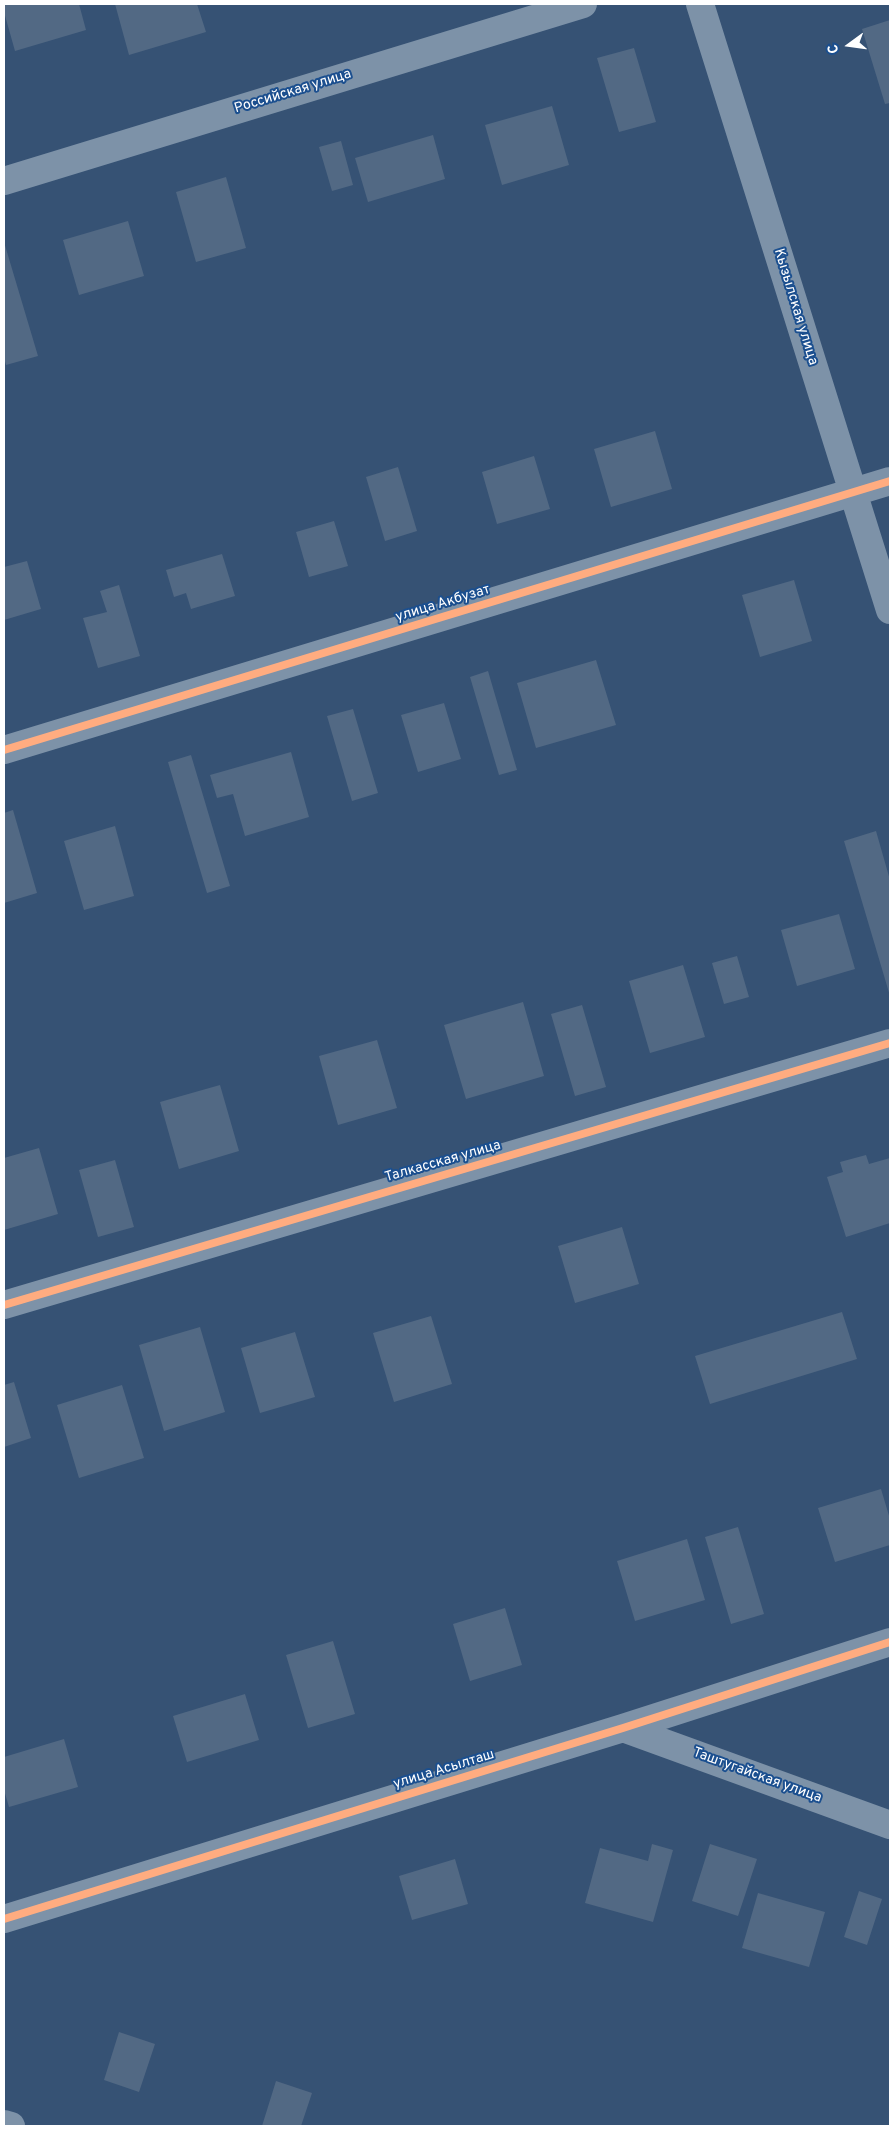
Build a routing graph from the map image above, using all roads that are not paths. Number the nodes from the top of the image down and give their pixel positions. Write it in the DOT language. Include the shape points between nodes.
graph roads {
  1 [pos="583,4"];
  2 [pos="700,4"];
  3 [pos="4,181"];
  4 [pos="890,481"];
  5 [pos="853,492"];
  6 [pos="890,610"];
  7 [pos="4,750"];
  8 [pos="890,1042"];
  9 [pos="4,1305"];
  10 [pos="890,1642"];
  11 [pos="623,1728"];
  12 [pos="890,1825"];
  13 [pos="4,1919"];
  14 [pos="4,2124"];
  15 [pos="11,2126"];
  1 -- 3 [label="street, Российская улица"];
  2 -- 5 [label="street, Кызылская улица"];
  4 -- 5 [label="street, улица Акбузат"];
  5 -- 6 [label="street, Кызылская улица"];
  5 -- 7 [label="street, улица Акбузат"];
  8 -- 9 [label="street, Талкасская улица"];
  10 -- 11 [label="street, улица Асылташ"];
  11 -- 12 [label="street, Таштугайская улица"];
  11 -- 13 [label="street, улица Асылташ"];
  14 -- 15 [label="street"];
}
